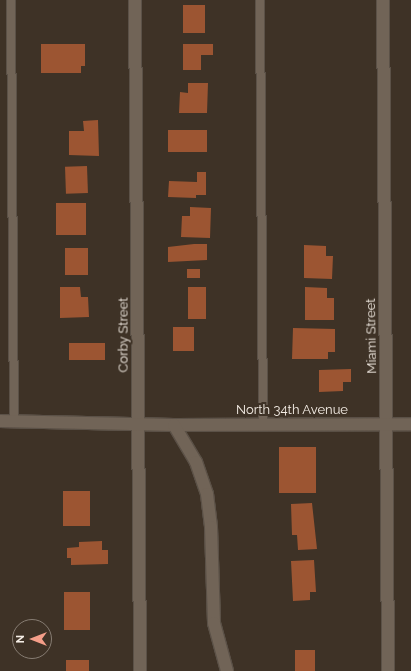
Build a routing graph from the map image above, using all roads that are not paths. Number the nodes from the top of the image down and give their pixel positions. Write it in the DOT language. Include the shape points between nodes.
graph roads {
  1 [pos="12,0"];
  2 [pos="135,0"];
  3 [pos="260,0"];
  4 [pos="383,0"];
  5 [pos="0,421"];
  6 [pos="14,421"];
  7 [pos="138,424"];
  8 [pos="262,424"];
  9 [pos="387,424"];
  10 [pos="411,424"];
  11 [pos="174,425"];
  12 [pos="140,671"];
  13 [pos="227,671"];
  14 [pos="388,671"];
  1 -- 6 [label="lane"];
  2 -- 7 [label="street, Corby Street"];
  3 -- 8 [label="lane"];
  4 -- 9 [label="street, Miami Street"];
  5 -- 6 [label="street, North 34th Avenue"];
  6 -- 7 [label="street, North 34th Avenue"];
  7 -- 11 [label="street, North 34th Avenue"];
  7 -- 12 [label="street, Corby Street"];
  8 -- 9 [label="street, North 34th Avenue"];
  8 -- 11 [label="street, North 34th Avenue"];
  9 -- 10 [label="street, North 34th Avenue"];
  9 -- 14 [label="street, Miami Street"];
  11 -- 13 [label="street" via="196,462 207,494 211,527 214,623"];
}
